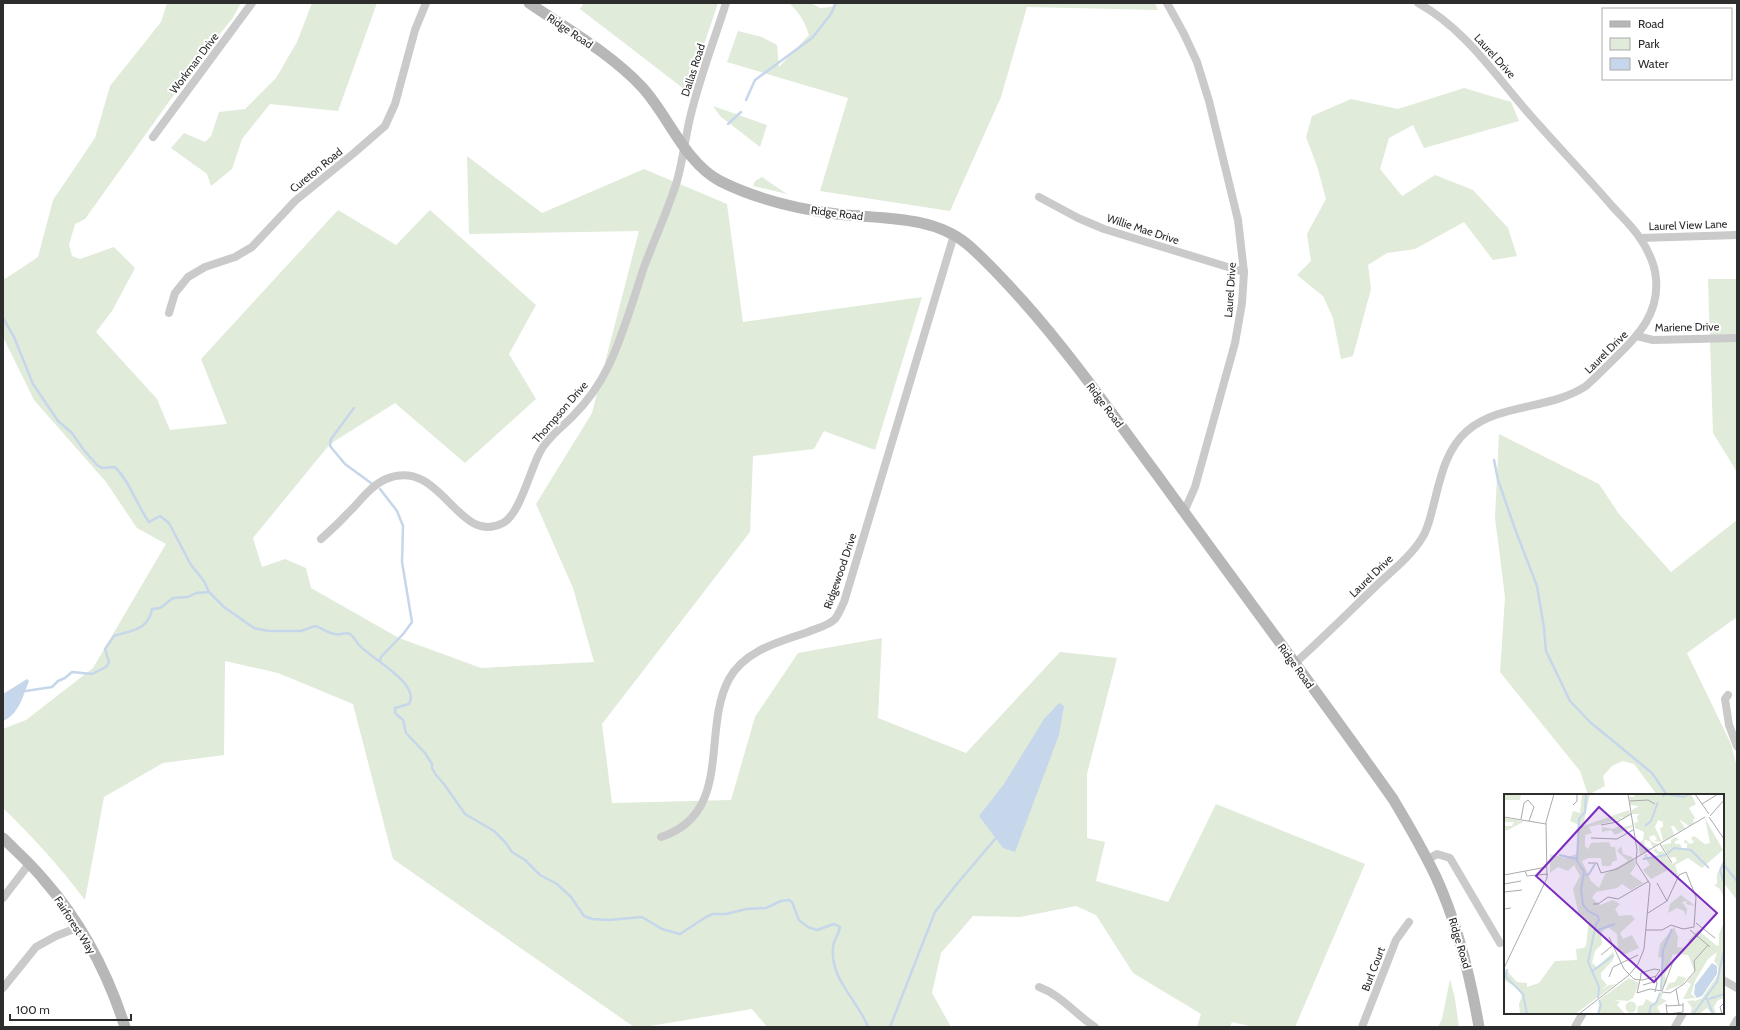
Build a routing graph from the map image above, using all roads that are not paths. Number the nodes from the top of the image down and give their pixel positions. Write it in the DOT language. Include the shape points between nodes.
graph roads {
  1 [pos="252,3"];
  2 [pos="426,3"];
  3 [pos="529,3"];
  4 [pos="726,3"];
  5 [pos="1167,3"];
  6 [pos="1418,3"];
  7 [pos="153,137"];
  8 [pos="684,145"];
  9 [pos="1039,197"];
  10 [pos="954,235"];
  11 [pos="1737,235"];
  12 [pos="1640,238"];
  13 [pos="1244,272"];
  14 [pos="169,313"];
  15 [pos="1637,336"];
  16 [pos="1737,338"];
  17 [pos="1184,512"];
  18 [pos="321,539"];
  19 [pos="1294,664"];
  20 [pos="1728,695"];
  21 [pos="1737,746"];
  22 [pos="661,837"];
  23 [pos="3,838"];
  24 [pos="1427,860"];
  25 [pos="30,864"];
  26 [pos="3,898"];
  27 [pos="1409,922"];
  28 [pos="79,927"];
  29 [pos="1500,943"];
  30 [pos="1724,981"];
  31 [pos="1039,986"];
  32 [pos="3,988"];
  33 [pos="1737,988"];
  34 [pos="1582,1014"];
  35 [pos="1682,1014"];
  36 [pos="1737,1020"];
  37 [pos="124,1027"];
  38 [pos="1095,1027"];
  39 [pos="1362,1027"];
  40 [pos="1479,1027"];
  41 [pos="1575,1027"];
  42 [pos="1675,1027"];
  43 [pos="1733,1027"];
  1 -- 7 [label="street, Workman Drive"];
  2 -- 14 [label="street, Cureton Road" via="415,30 395,104 385,126 295,201 252,247 188,277 175,293"];
  3 -- 8 [label="street, Ridge Road" via="624,70 650,96"];
  4 -- 8 [label="street, Dallas Road" via="690,116"];
  5 -- 13 [label="street, Laurel Drive" via="1197,62 1210,101 1238,220"];
  6 -- 12 [label="street, Laurel Drive" via="1438,15 1462,37"];
  8 -- 10 [label="street, Ridge Road" via="699,166 708,173 751,194 816,211 916,222"];
  8 -- 18 [label="street, Thompson Drive" via="676,183 610,363 593,392 542,449 509,519 494,526 475,523 460,514 431,484 420,478 402,476 379,483"];
  9 -- 13 [label="street, Willie Mae Drive" via="1104,229"];
  10 -- 17 [label="street, Ridge Road" via="983,258 1039,318"];
  10 -- 22 [label="street, Ridgewood Drive" via="915,370 838,615 826,625 757,651 735,671 723,693 717,718 710,783 705,799 696,813 681,827"];
  11 -- 12 [label="street, Laurel View Lane"];
  12 -- 15 [label="street, Laurel Drive" via="1652,261 1656,289 1650,316"];
  13 -- 17 [label="street, Laurel Drive" via="1235,343 1195,487"];
  15 -- 16 [label="street, Mariene Drive" via="1653,340"];
  15 -- 19 [label="street, Laurel Drive" via="1594,379 1576,392 1558,400 1493,416 1461,436 1447,458 1429,523 1420,542"];
  17 -- 19 [label="street, Ridge Road"];
  19 -- 24 [label="street, Ridge Road" via="1393,799"];
  20 -- 21 [label="street" via="1725,699 1729,725"];
  23 -- 25 [label="street, Fairforest Way"];
  24 -- 29 [label="street" via="1438,854 1450,858"];
  24 -- 40 [label="street, Ridge Road" via="1446,901 1461,944"];
  25 -- 26 [label="street"];
  25 -- 28 [label="street, Fairforest Way"];
  27 -- 39 [label="street, Burl Court" via="1396,940"];
  28 -- 32 [label="street" via="36,947"];
  28 -- 37 [label="street, Fairforest Way" via="106,977"];
  30 -- 33 [label="street"];
  31 -- 38 [label="street" via="1059,997"];
  34 -- 41 [label="street"];
  35 -- 42 [label="street"];
  36 -- 43 [label="street"];
}
